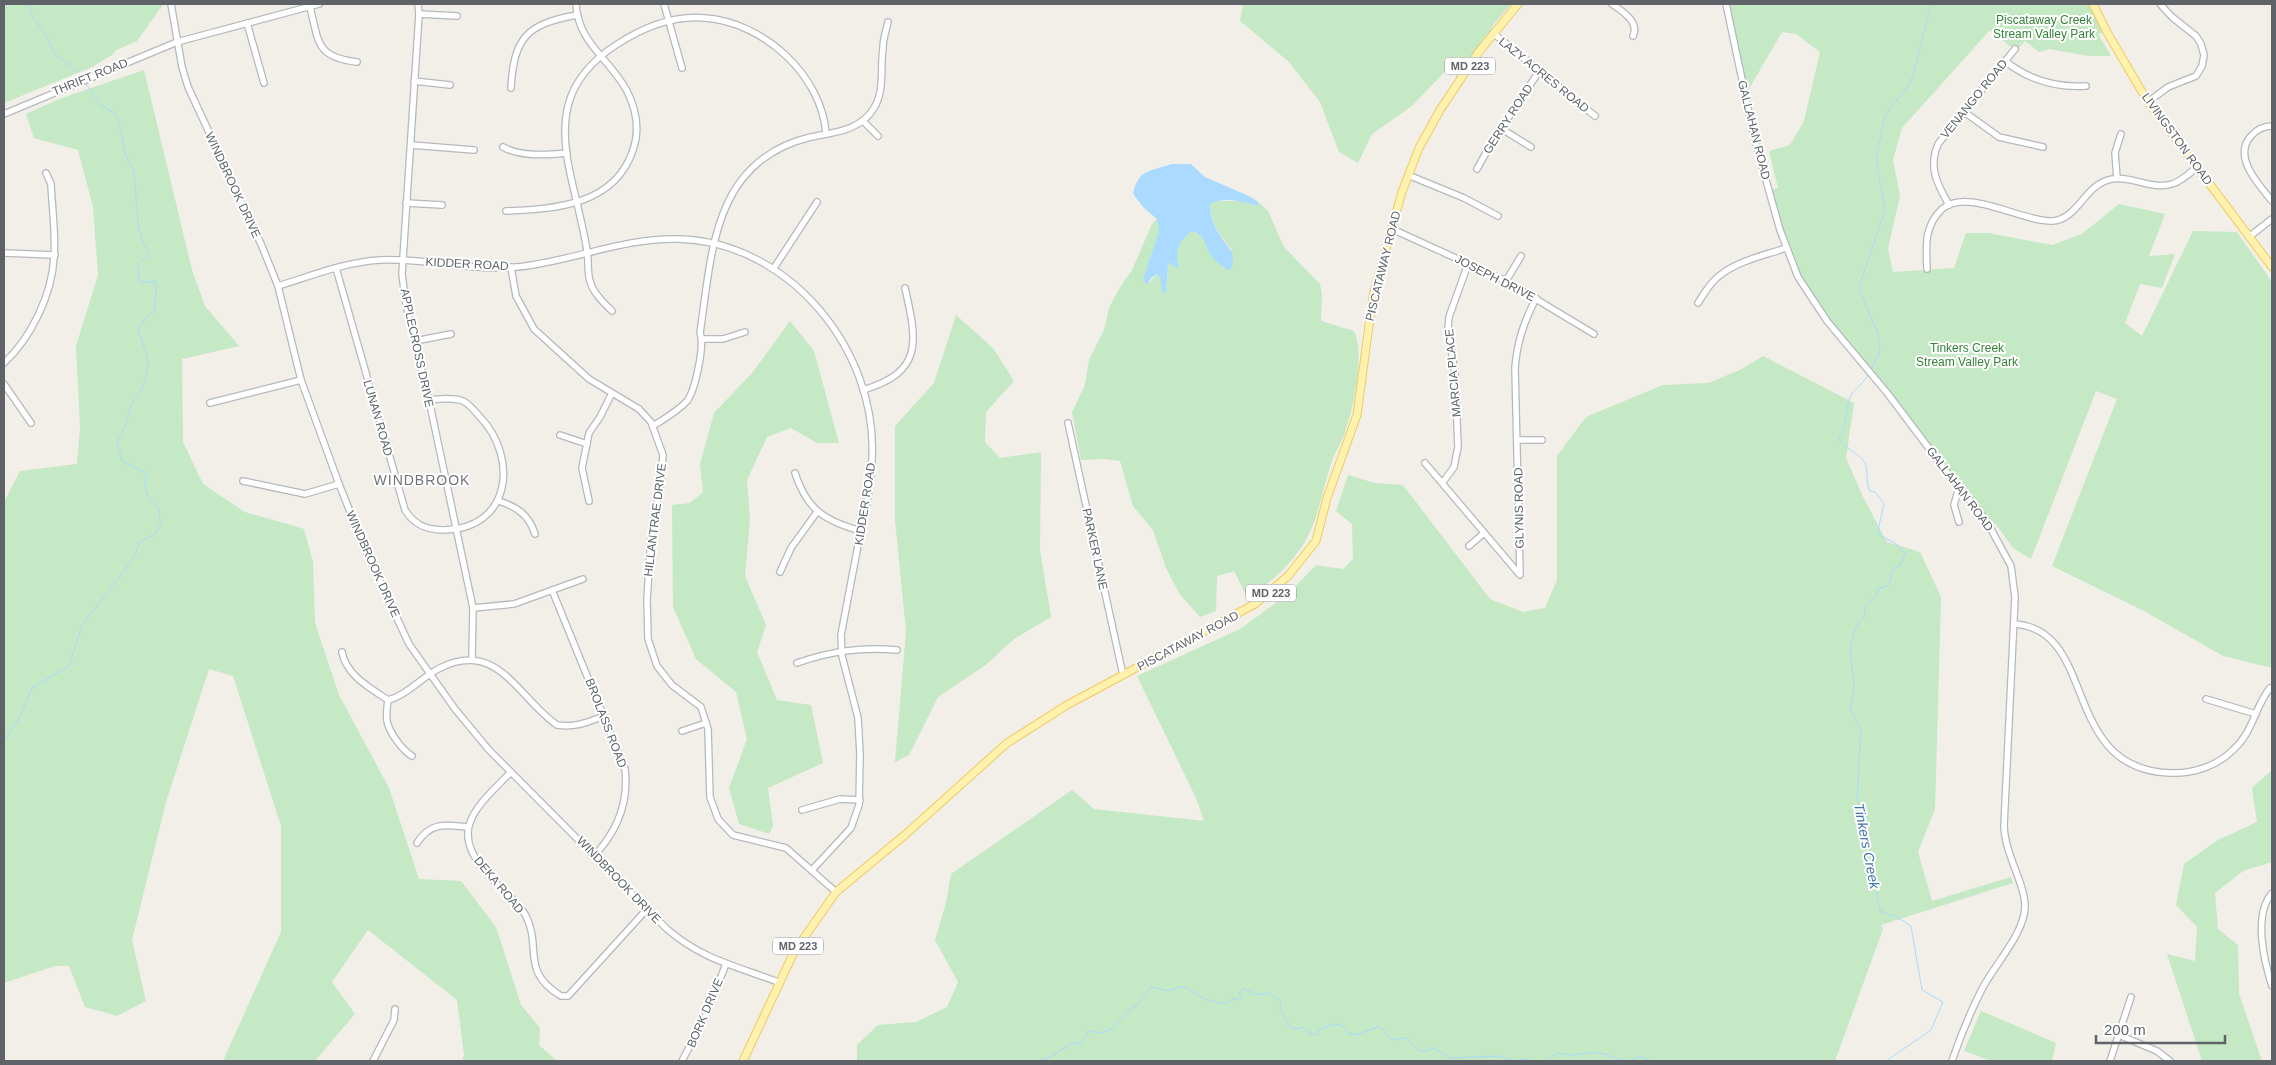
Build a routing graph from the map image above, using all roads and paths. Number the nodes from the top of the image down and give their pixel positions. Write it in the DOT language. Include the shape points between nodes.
graph roads {
  1 [pos="171,4"];
  2 [pos="319,4"];
  3 [pos="418,4"];
  4 [pos="576,4"];
  5 [pos="664,4"];
  6 [pos="1518,4"];
  7 [pos="1612,4"];
  8 [pos="1726,4"];
  9 [pos="2093,4"];
  10 [pos="2160,4"];
  11 [pos="310,7"];
  12 [pos="420,14"];
  13 [pos="576,15"];
  14 [pos="457,16"];
  15 [pos="669,20"];
  16 [pos="247,22"];
  17 [pos="888,22"];
  18 [pos="1493,33"];
  19 [pos="1633,36"];
  20 [pos="177,42"];
  21 [pos="2015,49"];
  22 [pos="599,57"];
  23 [pos="2005,61"];
  24 [pos="357,62"];
  25 [pos="682,68"];
  26 [pos="1540,70"];
  27 [pos="414,81"];
  28 [pos="264,82"];
  29 [pos="450,85"];
  30 [pos="2086,86"];
  31 [pos="511,88"];
  32 [pos="2148,102"];
  33 [pos="1963,111"];
  34 [pos="4,114"];
  35 [pos="1595,116"];
  36 [pos="863,121"];
  37 [pos="2272,126"];
  38 [pos="1502,129"];
  39 [pos="826,134"];
  40 [pos="2122,134"];
  41 [pos="878,136"];
  42 [pos="411,145"];
  43 [pos="503,147"];
  44 [pos="1531,147"];
  45 [pos="2043,147"];
  46 [pos="474,150"];
  47 [pos="567,152"];
  48 [pos="2197,167"];
  49 [pos="1478,169"];
  50 [pos="46,173"];
  51 [pos="1408,175"];
  52 [pos="2117,178"];
  53 [pos="2272,201"];
  54 [pos="577,202"];
  55 [pos="817,202"];
  56 [pos="406,203"];
  57 [pos="442,205"];
  58 [pos="1949,206"];
  59 [pos="506,211"];
  60 [pos="1498,216"];
  61 [pos="2272,219"];
  62 [pos="1392,229"];
  63 [pos="2250,236"];
  64 [pos="715,243"];
  65 [pos="1786,248"];
  66 [pos="4,253"];
  67 [pos="588,253"];
  68 [pos="55,255"];
  69 [pos="1521,256"];
  70 [pos="401,260"];
  71 [pos="1468,264"];
  72 [pos="511,267"];
  73 [pos="2272,267"];
  74 [pos="336,268"];
  75 [pos="774,268"];
  76 [pos="1928,269"];
  77 [pos="1506,281"];
  78 [pos="278,286"];
  79 [pos="904,288"];
  80 [pos="1536,298"];
  81 [pos="1698,303"];
  82 [pos="612,311"];
  83 [pos="745,332"];
  84 [pos="451,334"];
  85 [pos="1594,334"];
  86 [pos="702,339"];
  87 [pos="416,341"];
  88 [pos="4,363"];
  89 [pos="301,380"];
  90 [pos="4,384"];
  91 [pos="863,390"];
  92 [pos="612,393"];
  93 [pos="429,400"];
  94 [pos="210,403"];
  95 [pos="31,423"];
  96 [pos="1068,423"];
  97 [pos="653,426"];
  98 [pos="560,435"];
  99 [pos="1517,440"];
  100 [pos="1542,440"];
  101 [pos="587,444"];
  102 [pos="1425,463"];
  103 [pos="795,473"];
  104 [pos="243,481"];
  105 [pos="1443,482"];
  106 [pos="339,484"];
  107 [pos="1959,488"];
  108 [pos="499,501"];
  109 [pos="589,502"];
  110 [pos="817,512"];
  111 [pos="1959,522"];
  112 [pos="457,528"];
  113 [pos="861,531"];
  114 [pos="1484,533"];
  115 [pos="535,534"];
  116 [pos="1469,546"];
  117 [pos="780,572"];
  118 [pos="583,579"];
  119 [pos="552,590"];
  120 [pos="473,608"];
  121 [pos="2014,624"];
  122 [pos="841,650"];
  123 [pos="897,650"];
  124 [pos="342,652"];
  125 [pos="472,659"];
  126 [pos="797,663"];
  127 [pos="430,674"];
  128 [pos="1123,675"];
  129 [pos="2270,688"];
  130 [pos="2206,699"];
  131 [pos="388,700"];
  132 [pos="2256,714"];
  133 [pos="604,716"];
  134 [pos="706,723"];
  135 [pos="682,731"];
  136 [pos="412,756"];
  137 [pos="511,772"];
  138 [pos="860,800"];
  139 [pos="802,810"];
  140 [pos="468,827"];
  141 [pos="417,843"];
  142 [pos="595,854"];
  143 [pos="812,870"];
  144 [pos="836,892"];
  145 [pos="2272,893"];
  146 [pos="648,908"];
  147 [pos="726,964"];
  148 [pos="778,982"];
  149 [pos="2272,986"];
  150 [pos="2132,996"];
  151 [pos="395,1009"];
  152 [pos="2119,1035"];
  153 [pos="373,1061"];
  154 [pos="682,1061"];
  155 [pos="742,1061"];
  156 [pos="1952,1061"];
  157 [pos="2110,1061"];
  158 [pos="2170,1061"];
  1 -- 20 [label="street, WINDBROOK DRIVE"];
  2 -- 11 [label="street, THRIFT ROAD"];
  3 -- 12 [label="street, APPLECROSS DRIVE"];
  4 -- 13 [label="street"];
  5 -- 15 [label="street"];
  6 -- 18 [label="main road, PISCATAWAY ROAD / MD 223"];
  7 -- 19 [label="street" via="1632,21 1635,28"];
  8 -- 65 [label="street, GALLAHAN ROAD" via="1754,141"];
  9 -- 32 [label="main road, LIVINGSTON ROAD"];
  10 -- 32 [label="street" via="2196,36 2204,55 2196,76 2168,88"];
  11 -- 16 [label="street, THRIFT ROAD"];
  11 -- 24 [label="street" via="324,51 333,57"];
  12 -- 14 [label="street"];
  12 -- 27 [label="street, APPLECROSS DRIVE"];
  13 -- 22 [label="street" via="584,37"];
  13 -- 31 [label="street" via="544,22 526,36 516,52"];
  15 -- 22 [label="street" via="632,36"];
  15 -- 25 [label="street"];
  15 -- 39 [label="street" via="697,17 722,20 747,29 768,42 795,64 811,86"];
  16 -- 20 [label="street, THRIFT ROAD"];
  16 -- 28 [label="street"];
  17 -- 36 [label="street" via="880,91 873,109"];
  18 -- 26 [label="street, LAZY ACRES ROAD"];
  18 -- 51 [label="main road, PISCATAWAY ROAD / MD 223" via="1440,110"];
  20 -- 34 [label="street, THRIFT ROAD"];
  20 -- 78 [label="street, WINDBROOK DRIVE" via="194,103"];
  21 -- 23 [label="street, VENANGO ROAD"];
  22 -- 47 [label="street" via="570,100 565,125"];
  22 -- 54 [label="street" via="631,98 636,119 636,141 621,176 596,195"];
  23 -- 30 [label="street" via="2036,81"];
  23 -- 33 [label="street, VENANGO ROAD"];
  26 -- 35 [label="street, LAZY ACRES ROAD"];
  26 -- 38 [label="street, GERRY ROAD"];
  27 -- 29 [label="street"];
  27 -- 42 [label="street, APPLECROSS DRIVE"];
  32 -- 48 [label="main road, LIVINGSTON ROAD"];
  33 -- 45 [label="street" via="1999,137"];
  33 -- 58 [label="street, VENANGO ROAD" via="1940,140 1934,157 1934,174"];
  36 -- 39 [label="street" via="847,130"];
  36 -- 41 [label="street"];
  37 -- 53 [label="street" via="2263,127 2252,135 2245,153 2248,167"];
  38 -- 44 [label="street"];
  38 -- 49 [label="street, GERRY ROAD"];
  39 -- 64 [label="street" via="780,148 754,165 727,202"];
  40 -- 52 [label="street" via="2115,153"];
  42 -- 46 [label="street"];
  42 -- 56 [label="street, APPLECROSS DRIVE"];
  43 -- 47 [label="street" via="528,154"];
  47 -- 54 [label="street"];
  48 -- 52 [label="street" via="2179,181 2166,185"];
  48 -- 63 [label="main road, LIVINGSTON ROAD"];
  50 -- 68 [label="street" via="51,184"];
  51 -- 60 [label="street"];
  51 -- 62 [label="main road, PISCATAWAY ROAD / MD 223"];
  52 -- 58 [label="street" via="2098,185 2071,213 2056,221 1974,203"];
  54 -- 59 [label="street"];
  54 -- 67 [label="street"];
  55 -- 75 [label="street"];
  56 -- 57 [label="street"];
  56 -- 70 [label="street, APPLECROSS DRIVE"];
  58 -- 76 [label="street" via="1939,212 1928,229"];
  61 -- 63 [label="street"];
  62 -- 71 [label="street, JOSEPH DRIVE"];
  62 -- 128 [label="main road, PISCATAWAY ROAD / MD 223" via="1370,313 1357,416 1313,546 1276,588 1255,604"];
  63 -- 73 [label="main road, LIVINGSTON ROAD"];
  64 -- 67 [label="street, KIDDER ROAD" via="657,240"];
  64 -- 75 [label="street, KIDDER ROAD"];
  64 -- 86 [label="street" via="700,333"];
  65 -- 81 [label="street" via="1722,273"];
  65 -- 107 [label="street, GALLAHAN ROAD" via="1809,296"];
  66 -- 68 [label="street"];
  67 -- 72 [label="street, KIDDER ROAD"];
  67 -- 82 [label="street" via="590,282 597,296"];
  68 -- 88 [label="street" via="48,288 32,330"];
  69 -- 77 [label="street"];
  70 -- 72 [label="street, KIDDER ROAD"];
  70 -- 74 [label="street, KIDDER ROAD" via="379,260"];
  70 -- 87 [label="street, APPLECROSS DRIVE" via="405,298"];
  71 -- 77 [label="street, JOSEPH DRIVE"];
  71 -- 105 [label="street, MARCIA PLACE" via="1449,317 1458,447 1454,467"];
  72 -- 92 [label="street, HILLANTRAE DRIVE" via="516,296 534,329 589,379"];
  74 -- 78 [label="street, KIDDER ROAD"];
  74 -- 112 [label="street, LUNAN ROAD" via="403,507 420,525 438,530"];
  75 -- 91 [label="street, KIDDER ROAD" via="825,317 847,351"];
  77 -- 80 [label="street, JOSEPH DRIVE"];
  78 -- 89 [label="street, WINDBROOK DRIVE"];
  79 -- 91 [label="street" via="914,332 910,357 890,380"];
  80 -- 85 [label="street, JOSEPH DRIVE"];
  80 -- 99 [label="street, GLYNIS ROAD" via="1524,321 1516,351"];
  83 -- 86 [label="street" via="723,339"];
  84 -- 87 [label="street"];
  86 -- 97 [label="street" via="689,399"];
  87 -- 93 [label="street, APPLECROSS DRIVE"];
  89 -- 94 [label="street"];
  89 -- 106 [label="street, WINDBROOK DRIVE"];
  90 -- 95 [label="street"];
  91 -- 113 [label="street, KIDDER ROAD" via="872,459"];
  92 -- 97 [label="street, HILLANTRAE DRIVE" via="639,409"];
  92 -- 101 [label="street" via="589,433"];
  93 -- 108 [label="street" via="461,400 487,424 502,462 504,478"];
  93 -- 112 [label="street, APPLECROSS DRIVE"];
  96 -- 128 [label="street, PARKER LANE"];
  97 -- 134 [label="street, HILLANTRAE DRIVE" via="663,455 650,537 648,639 657,666 672,685 701,707"];
  98 -- 101 [label="street"];
  99 -- 100 [label="street"];
  99 -- 114 [label="street, GLYNIS ROAD" via="1520,574"];
  101 -- 109 [label="street" via="582,468"];
  102 -- 105 [label="street, GLYNIS ROAD"];
  103 -- 110 [label="street" via="802,491"];
  104 -- 106 [label="street" via="305,494"];
  105 -- 114 [label="street, GLYNIS ROAD"];
  106 -- 127 [label="street, WINDBROOK DRIVE" via="395,615 409,644"];
  107 -- 111 [label="street" via="1954,505"];
  107 -- 121 [label="street, GALLAHAN ROAD" via="1986,520 2008,557 2015,583"];
  108 -- 112 [label="street" via="483,518"];
  108 -- 115 [label="street" via="530,520"];
  110 -- 113 [label="street"];
  110 -- 117 [label="street" via="791,548"];
  112 -- 120 [label="street, APPLECROSS DRIVE"];
  113 -- 122 [label="street, KIDDER ROAD"];
  114 -- 116 [label="street"];
  118 -- 119 [label="street"];
  119 -- 120 [label="street" via="507,606"];
  119 -- 133 [label="street, BROLASS ROAD"];
  120 -- 125 [label="street, APPLECROSS DRIVE"];
  121 -- 132 [label="street" via="2037,629 2050,638 2062,652 2092,724 2108,746 2135,765 2177,774 2208,766 2237,746"];
  121 -- 156 [label="street, GALLAHAN ROAD" via="2004,826 2008,854 2024,897 2024,913 1981,990"];
  122 -- 123 [label="street"];
  122 -- 126 [label="street"];
  122 -- 138 [label="street, KIDDER ROAD" via="858,718"];
  124 -- 131 [label="street" via="348,668 370,690"];
  125 -- 127 [label="street"];
  125 -- 133 [label="street" via="484,662 508,677 558,725 581,725"];
  127 -- 131 [label="street"];
  127 -- 137 [label="street, WINDBROOK DRIVE" via="471,729"];
  128 -- 144 [label="main road, PISCATAWAY ROAD / MD 223" via="1007,742 906,834"];
  129 -- 132 [label="street"];
  130 -- 132 [label="street"];
  131 -- 136 [label="street" via="388,726"];
  133 -- 142 [label="street, BROLASS ROAD" via="625,770 626,784 617,821 607,841"];
  134 -- 135 [label="street"];
  134 -- 143 [label="street, HILLANTRAE DRIVE" via="710,797 718,819 733,835 786,848"];
  137 -- 140 [label="street" via="482,802"];
  137 -- 142 [label="street, WINDBROOK DRIVE"];
  138 -- 139 [label="street" via="840,799"];
  138 -- 143 [label="street, KIDDER ROAD" via="851,828"];
  140 -- 141 [label="street" via="431,828"];
  140 -- 146 [label="street, DEKA ROAD" via="472,851 480,866 526,915 532,934 534,967 559,996 570,993"];
  142 -- 146 [label="street, WINDBROOK DRIVE"];
  143 -- 144 [label="street, HILLANTRAE DRIVE"];
  144 -- 148 [label="main road, PISCATAWAY ROAD / MD 223" via="794,952"];
  145 -- 149 [label="street" via="2263,909 2262,937"];
  146 -- 147 [label="street, WINDBROOK DRIVE" via="699,953"];
  147 -- 148 [label="street, WINDBROOK DRIVE"];
  147 -- 154 [label="street, BORK DRIVE" via="704,1019"];
  148 -- 155 [label="main road, PISCATAWAY ROAD / MD 223"];
  150 -- 152 [label="street"];
  151 -- 153 [label="street" via="394,1020"];
  152 -- 157 [label="street"];
  152 -- 158 [label="street" via="2157,1050"];
}
